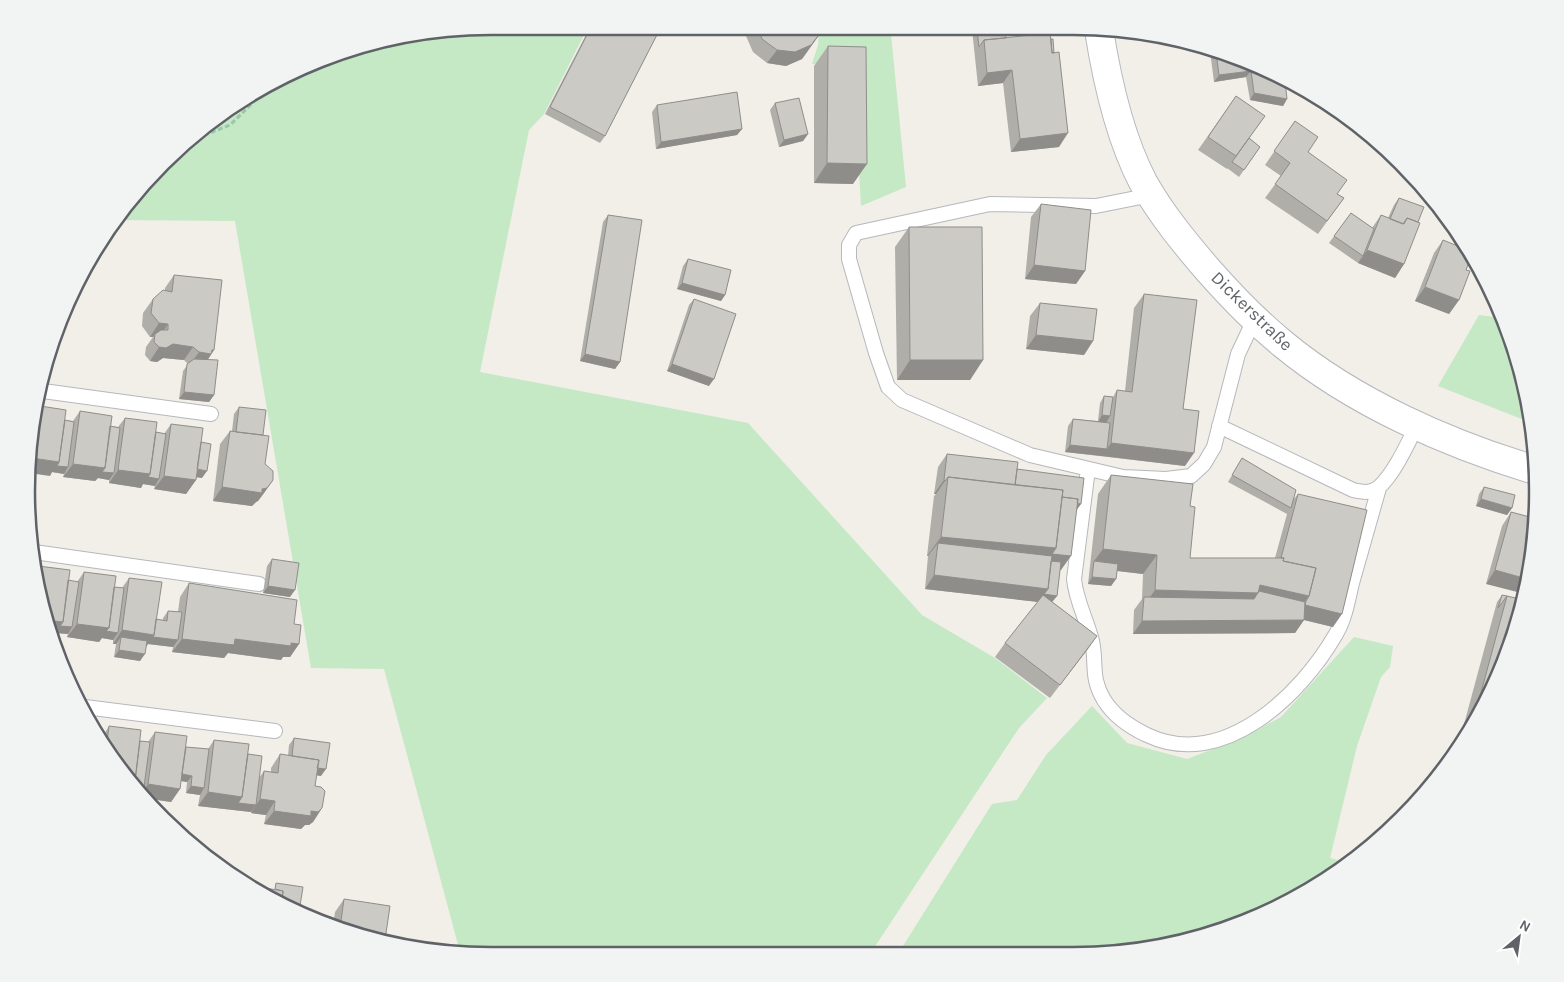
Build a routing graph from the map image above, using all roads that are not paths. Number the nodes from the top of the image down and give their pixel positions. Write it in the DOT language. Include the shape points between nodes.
graph roads {
  1 [pos="1100,36"];
  2 [pos="1151,195"];
  3 [pos="1255,318"];
  4 [pos="47,391"];
  5 [pos="210,414"];
  6 [pos="1417,425"];
  7 [pos="1219,426"];
  8 [pos="1528,467"];
  9 [pos="1088,469"];
  10 [pos="1379,488"];
  11 [pos="39,553"];
  12 [pos="259,584"];
  13 [pos="90,708"];
  14 [pos="275,731"];
  1 -- 2 [label="street, Dickerstraße" via="1121,129"];
  2 -- 3 [label="street, Dickerstraße" via="1193,253"];
  2 -- 9 [label="lane" via="1096,206 990,204 856,233 849,245 849,259 888,387 902,400 1030,455"];
  3 -- 6 [label="street, Dickerstraße" via="1283,344 1333,381"];
  3 -- 7 [label="lane" via="1238,354"];
  4 -- 5 [label="lane"];
  6 -- 8 [label="street, Dickerstraße"];
  6 -- 10 [label="lane"];
  7 -- 9 [label="lane" via="1214,448 1191,476 1166,479 1123,477"];
  7 -- 10 [label="lane" via="1353,490 1366,493"];
  9 -- 10 [label="lane" via="1074,579 1075,592 1093,642 1096,682 1104,700 1132,728 1154,738 1197,745 1217,741 1254,723 1292,692 1322,655 1342,621"];
  11 -- 12 [label="lane"];
  13 -- 14 [label="lane"];
}
